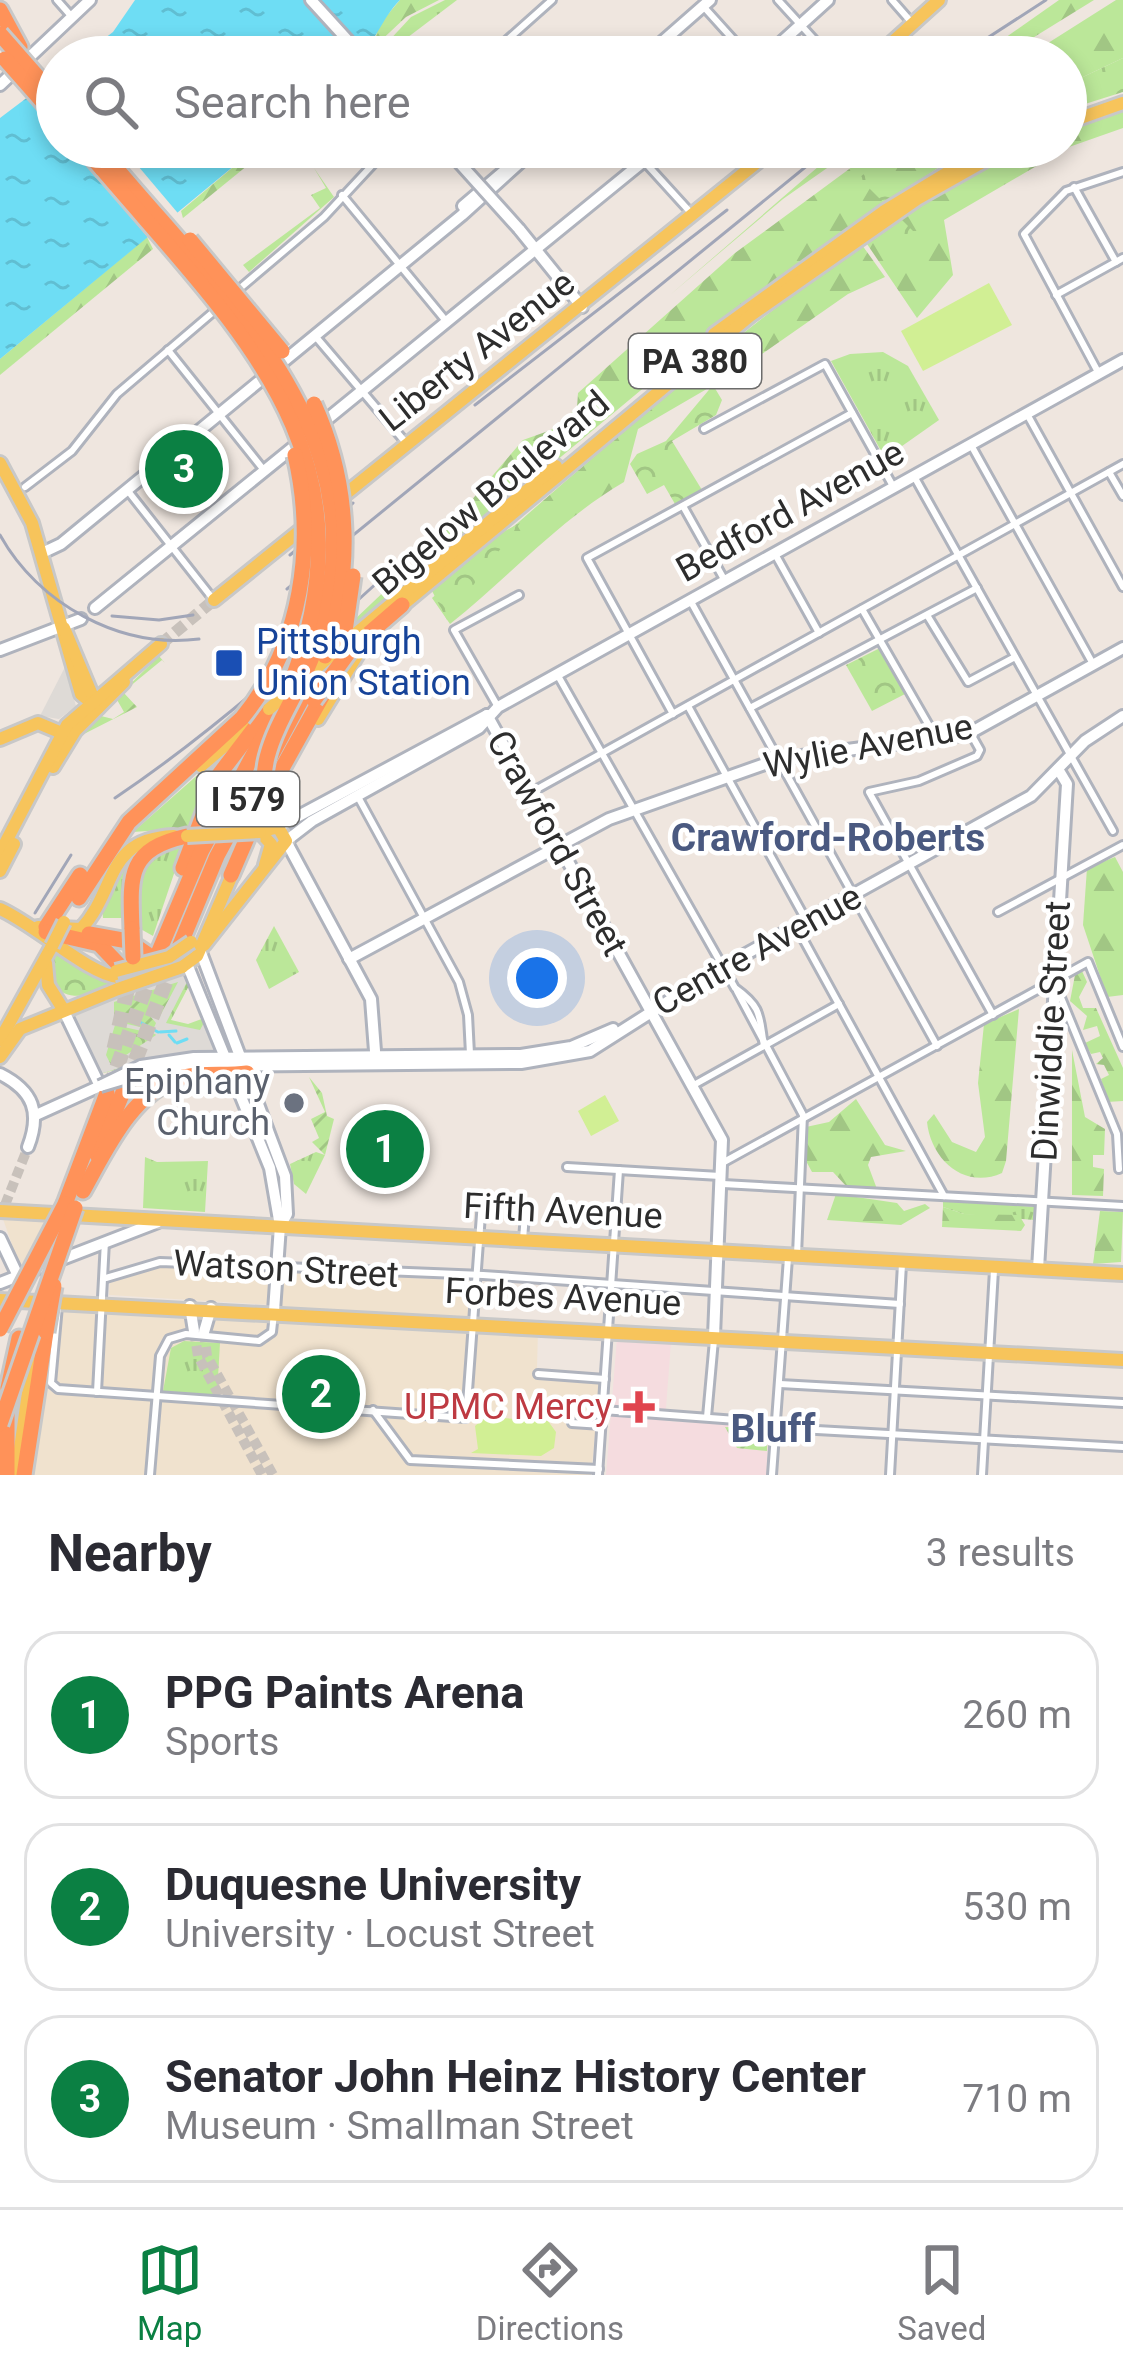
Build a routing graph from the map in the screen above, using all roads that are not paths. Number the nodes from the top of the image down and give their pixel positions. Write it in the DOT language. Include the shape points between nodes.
graph roads {
  1 [pos="57,0"];
  2 [pos="90,0"];
  3 [pos="311,0"];
  4 [pos="552,0"];
  5 [pos="778,0"];
  6 [pos="828,0"];
  7 [pos="892,0"];
  8 [pos="939,0"];
  9 [pos="706,3"];
  10 [pos="0,10"];
  11 [pos="72,17"];
  12 [pos="0,23"];
  13 [pos="913,24"];
  14 [pos="800,25"];
  15 [pos="0,34"];
  16 [pos="670,35"];
  17 [pos="52,36"];
  18 [pos="344,36"];
  19 [pos="512,36"];
  20 [pos="732,36"];
  21 [pos="788,36"];
  22 [pos="810,36"];
  23 [pos="900,36"];
  24 [pos="20,47"];
  25 [pos="36,51"];
  26 [pos="2,55"];
  27 [pos="36,65"];
  28 [pos="36,75"];
  29 [pos="0,85"];
  30 [pos="36,94"];
  31 [pos="1123,99"];
  32 [pos="1087,111"];
  33 [pos="101,168"];
  34 [pos="116,168"];
  35 [pos="127,168"];
  36 [pos="368,168"];
  37 [pos="464,168"];
  38 [pos="512,168"];
  39 [pos="635,168"];
  40 [pos="650,168"];
  41 [pos="751,168"];
  42 [pos="954,168"];
  43 [pos="972,168"];
  44 [pos="1123,172"];
  45 [pos="1074,187"];
  46 [pos="342,195"];
  47 [pos="694,216"];
  48 [pos="536,249"];
  49 [pos="1119,260"];
  50 [pos="398,263"];
  51 [pos="1056,295"];
  52 [pos="583,307"];
  53 [pos="446,321"];
  54 [pos="314,334"];
  55 [pos="168,350"];
  56 [pos="254,351"];
  57 [pos="1123,360"];
  58 [pos="1099,374"];
  59 [pos="306,389"];
  60 [pos="362,390"];
  61 [pos="217,412"];
  62 [pos="852,413"];
  63 [pos="1027,413"];
  64 [pos="704,429"];
  65 [pos="407,444"];
  66 [pos="971,445"];
  67 [pos="0,453"];
  68 [pos="0,463"];
  69 [pos="1123,464"];
  70 [pos="264,470"];
  71 [pos="1109,472"];
  72 [pos="914,476"];
  73 [pos="25,487"];
  74 [pos="894,488"];
  75 [pos="126,489"];
  76 [pos="1071,493"];
  77 [pos="1123,496"];
  78 [pos="683,506"];
  79 [pos="32,523"];
  80 [pos="1015,524"];
  81 [pos="171,546"];
  82 [pos="42,554"];
  83 [pos="775,554"];
  84 [pos="959,555"];
  85 [pos="725,581"];
  86 [pos="1123,587"];
  87 [pos="977,588"];
  88 [pos="519,595"];
  89 [pos="214,600"];
  90 [pos="690,600"];
  91 [pos="402,605"];
  92 [pos="95,608"];
  93 [pos="862,609"];
  94 [pos="927,615"];
  95 [pos="81,619"];
  96 [pos="64,628"];
  97 [pos="819,633"];
  98 [pos="629,634"];
  99 [pos="351,639"];
  100 [pos="881,641"];
  101 [pos="161,644"];
  102 [pos="1123,648"];
  103 [pos="0,650"];
  104 [pos="1016,657"];
  105 [pos="1093,664"];
  106 [pos="557,674"];
  107 [pos="735,680"];
  108 [pos="1037,696"];
  109 [pos="93,703"];
  110 [pos="688,706"];
  111 [pos="498,707"];
  112 [pos="750,708"];
  113 [pos="269,709"];
  114 [pos="673,714"];
  115 [pos="487,716"];
  116 [pos="1123,716"];
  117 [pos="970,733"];
  118 [pos="63,738"];
  119 [pos="0,739"];
  120 [pos="937,739"];
  121 [pos="600,754"];
  122 [pos="1070,756"];
  123 [pos="779,759"];
  124 [pos="1056,771"];
  125 [pos="727,777"];
  126 [pos="355,791"];
  127 [pos="530,793"];
  128 [pos="637,809"];
  129 [pos="140,811"];
  130 [pos="279,829"];
  131 [pos="1113,831"];
  132 [pos="260,832"];
  133 [pos="187,836"];
  134 [pos="559,845"];
  135 [pos="1122,847"];
  136 [pos="0,853"];
  137 [pos="909,864"];
  138 [pos="266,866"];
  139 [pos="0,871"];
  140 [pos="231,875"];
  141 [pos="1060,878"];
  142 [pos="854,894"];
  143 [pos="79,898"];
  144 [pos="0,909"];
  145 [pos="998,913"];
  146 [pos="426,919"];
  147 [pos="801,923"];
  148 [pos="69,927"];
  149 [pos="46,936"];
  150 [pos="186,954"];
  151 [pos="349,959"];
  152 [pos="137,964"];
  153 [pos="724,967"];
  154 [pos="1054,981"];
  155 [pos="735,988"];
  156 [pos="51,991"];
  157 [pos="748,997"];
  158 [pos="81,1002"];
  159 [pos="739,1002"];
  160 [pos="839,1004"];
  161 [pos="63,1009"];
  162 [pos="650,1010"];
  163 [pos="993,1015"];
  164 [pos="765,1027"];
  165 [pos="755,1031"];
  166 [pos="0,1040"];
  167 [pos="764,1046"];
  168 [pos="937,1046"];
  169 [pos="1123,1047"];
  170 [pos="0,1058"];
  171 [pos="470,1060"];
  172 [pos="376,1061"];
  173 [pos="237,1066"];
  174 [pos="0,1074"];
  175 [pos="879,1078"];
  176 [pos="113,1084"];
  177 [pos="692,1086"];
  178 [pos="36,1115"];
  179 [pos="803,1119"];
  180 [pos="28,1147"];
  181 [pos="724,1162"];
  182 [pos="567,1167"];
  183 [pos="1119,1169"];
  184 [pos="620,1171"];
  185 [pos="723,1180"];
  186 [pos="800,1189"];
  187 [pos="944,1196"];
  188 [pos="73,1201"];
  189 [pos="482,1201"];
  190 [pos="1042,1202"];
  191 [pos="526,1203"];
  192 [pos="1123,1206"];
  193 [pos="2,1210"];
  194 [pos="167,1219"];
  195 [pos="280,1226"];
  196 [pos="480,1236"];
  197 [pos="0,1238"];
  198 [pos="524,1239"];
  199 [pos="105,1240"];
  200 [pos="616,1244"];
  201 [pos="719,1251"];
  202 [pos="62,1255"];
  203 [pos="793,1255"];
  204 [pos="902,1261"];
  205 [pos="994,1266"];
  206 [pos="277,1268"];
  207 [pos="1038,1269"];
  208 [pos="1123,1274"];
  209 [pos="18,1275"];
  210 [pos="477,1277"];
  211 [pos="106,1278"];
  212 [pos="0,1282"];
  213 [pos="612,1286"];
  214 [pos="717,1292"];
  215 [pos="785,1296"];
  216 [pos="0,1300"];
  217 [pos="31,1300"];
  218 [pos="58,1301"];
  219 [pos="104,1301"];
  220 [pos="899,1304"];
  221 [pos="190,1306"];
  222 [pos="211,1308"];
  223 [pos="274,1311"];
  224 [pos="473,1322"];
  225 [pos="0,1329"];
  226 [pos="609,1329"];
  227 [pos="714,1336"];
  228 [pos="782,1341"];
  229 [pos="897,1348"];
  230 [pos="989,1353"];
  231 [pos="1123,1360"];
  232 [pos="538,1374"];
  233 [pos="605,1378"];
  234 [pos="780,1384"];
  235 [pos="895,1390"];
  236 [pos="97,1392"];
  237 [pos="986,1396"];
  238 [pos="156,1398"];
  239 [pos="1123,1403"];
  240 [pos="373,1410"];
  241 [pos="603,1410"];
  242 [pos="707,1418"];
  243 [pos="3,1421"];
  244 [pos="572,1423"];
  245 [pos="602,1425"];
  246 [pos="777,1426"];
  247 [pos="893,1434"];
  248 [pos="984,1439"];
  249 [pos="1123,1447"];
  250 [pos="598,1472"];
  251 [pos="7,1475"];
  252 [pos="21,1475"];
  253 [pos="150,1475"];
  254 [pos="772,1475"];
  255 [pos="890,1475"];
  256 [pos="982,1475"];
  1 -- 11 [label="street"];
  2 -- 11 [label="street"];
  3 -- 18 [label="street"];
  4 -- 19 [label="street"];
  5 -- 14 [label="street"];
  6 -- 14 [label="street"];
  7 -- 13 [label="street"];
  8 -- 13 [label="main road"];
  9 -- 16 [label="street"];
  9 -- 20 [label="street"];
  10 -- 24 [label="highway"];
  11 -- 17 [label="street"];
  12 -- 24 [label="highway, bridge"];
  13 -- 23 [label="main road"];
  14 -- 21 [label="street"];
  14 -- 22 [label="street"];
  15 -- 28 [label="highway, bridge"];
  24 -- 27 [label="highway, bridge"];
  25 -- 29 [label="street"];
  26 -- 30 [label="highway, bridge"];
  31 -- 32 [label="main road"];
  33 -- 56 [label="highway, I 579, bridge"];
  34 -- 130 [label="highway, bridge" via="282,367 325,466 330,591 310,662 265,758 262,794"];
  35 -- 59 [label="highway, I 579, bridge" via="240,296"];
  36 -- 46 [label="street"];
  37 -- 48 [label="street, bridge"];
  38 -- 50 [label="street"];
  39 -- 48 [label="street"];
  40 -- 47 [label="street"];
  41 -- 47 [label="main road, Liberty Avenue"];
  42 -- 99 [label="main road, Bigelow Boulevard / PA 380" via="746,307"];
  43 -- 91 [label="main road, Bigelow Boulevard / PA 380" via="751,315"];
  44 -- 45 [label="street"];
  45 -- 49 [label="street"];
  45 -- 51 [label="street" via="1024,234"];
  46 -- 50 [label="street"];
  46 -- 55 [label="street"];
  47 -- 52 [label="main road, Liberty Avenue"];
  48 -- 52 [label="street"];
  48 -- 53 [label="street"];
  49 -- 51 [label="street"];
  50 -- 53 [label="street"];
  50 -- 54 [label="street"];
  51 -- 58 [label="street"];
  52 -- 65 [label="main road, Liberty Avenue"];
  53 -- 60 [label="street"];
  54 -- 60 [label="street"];
  54 -- 61 [label="street"];
  55 -- 61 [label="street"];
  55 -- 73 [label="street" via="111,400 72,451"];
  56 -- 129 [label="highway, bridge" via="301,484 298,598 256,702"];
  56 -- 152 [label="highway, I 579, bridge" via="299,436 316,515 313,605 289,688"];
  57 -- 58 [label="street, Bedford Avenue"];
  58 -- 63 [label="street, Bedford Avenue"];
  59 -- 99 [label="highway, bridge" via="326,421 350,495"];
  59 -- 150 [label="highway, I 579, bridge" via="331,447 344,517 343,580 325,656 218,856"];
  60 -- 65 [label="street"];
  60 -- 70 [label="street"];
  61 -- 70 [label="street"];
  61 -- 75 [label="street"];
  62 -- 64 [label="street" via="825,364"];
  62 -- 74 [label="street"];
  62 -- 78 [label="street"];
  63 -- 66 [label="street, Bedford Avenue"];
  63 -- 76 [label="street"];
  65 -- 89 [label="main road, Liberty Avenue"];
  66 -- 72 [label="street, Bedford Avenue"];
  66 -- 80 [label="street"];
  67 -- 73 [label="main road"];
  68 -- 79 [label="main road"];
  69 -- 71 [label="street"];
  70 -- 81 [label="street"];
  71 -- 76 [label="street"];
  71 -- 77 [label="street"];
  72 -- 74 [label="street, Bedford Avenue"];
  72 -- 84 [label="street"];
  73 -- 79 [label="main road"];
  74 -- 83 [label="street, Bedford Avenue"];
  75 -- 81 [label="street"];
  75 -- 82 [label="street"];
  76 -- 80 [label="street"];
  76 -- 86 [label="street"];
  78 -- 85 [label="street"];
  78 -- 98 [label="street" via="587,558"];
  79 -- 82 [label="main road"];
  80 -- 84 [label="street"];
  80 -- 105 [label="street"];
  81 -- 89 [label="street"];
  81 -- 92 [label="street"];
  82 -- 96 [label="main road"];
  83 -- 85 [label="street, Bedford Avenue"];
  83 -- 97 [label="street"];
  84 -- 87 [label="street"];
  84 -- 93 [label="street"];
  85 -- 90 [label="street, Bedford Avenue"];
  87 -- 94 [label="street"];
  87 -- 104 [label="street"];
  88 -- 111 [label="street, Crawford Street" via="454,630"];
  90 -- 98 [label="street, Bedford Avenue"];
  90 -- 107 [label="street"];
  91 -- 99 [label="highway"];
  91 -- 140 [label="main road, Bigelow Boulevard" via="357,652"];
  93 -- 97 [label="street"];
  93 -- 100 [label="street"];
  94 -- 100 [label="street"];
  94 -- 104 [label="street" via="965,681"];
  95 -- 96 [label="street"];
  96 -- 103 [label="street"];
  96 -- 109 [label="main road"];
  97 -- 107 [label="street"];
  98 -- 106 [label="street, Bedford Avenue"];
  98 -- 114 [label="street"];
  99 -- 113 [label="main road, Bigelow Boulevard / PA 380, bridge"];
  99 -- 140 [label="highway"];
  99 -- 150 [label="highway, bridge" via="232,846"];
  100 -- 112 [label="street"];
  100 -- 120 [label="street"];
  101 -- 109 [label="main road"];
  102 -- 105 [label="street, Wylie Avenue"];
  104 -- 108 [label="street"];
  105 -- 108 [label="street, Wylie Avenue"];
  106 -- 111 [label="street, Bedford Avenue"];
  106 -- 121 [label="street"];
  107 -- 110 [label="street"];
  107 -- 112 [label="street"];
  108 -- 117 [label="street, Wylie Avenue"];
  108 -- 122 [label="street"];
  109 -- 118 [label="main road"];
  110 -- 114 [label="street"];
  110 -- 125 [label="street"];
  111 -- 115 [label="street, Bedford Avenue"];
  112 -- 123 [label="street"];
  113 -- 129 [label="main road, Bigelow Boulevard"];
  113 -- 152 [label="highway" via="229,759"];
  114 -- 121 [label="street"];
  115 -- 126 [label="street, Bedford Avenue"];
  115 -- 127 [label="street, Crawford Street"];
  116 -- 122 [label="street, Centre Avenue"];
  117 -- 120 [label="street, Wylie Avenue"];
  117 -- 137 [label="street" via="980,753 920,781 868,789"];
  118 -- 119 [label="main road" via="38,723"];
  118 -- 136 [label="main road"];
  118 -- 139 [label="main road"];
  120 -- 123 [label="street, Wylie Avenue"];
  121 -- 127 [label="street"];
  121 -- 128 [label="street"];
  122 -- 124 [label="street, Centre Avenue"];
  122 -- 131 [label="street"];
  123 -- 125 [label="street, Wylie Avenue"];
  123 -- 142 [label="street"];
  124 -- 137 [label="street, Centre Avenue" via="1030,796"];
  124 -- 141 [label="street, Dinwiddie Street" via="1064,793"];
  125 -- 128 [label="street, Wylie Avenue"];
  125 -- 147 [label="street"];
  126 -- 130 [label="street, Bedford Avenue"];
  126 -- 146 [label="street"];
  127 -- 134 [label="street, Crawford Street"];
  128 -- 134 [label="street, Wylie Avenue"];
  128 -- 153 [label="street"];
  129 -- 143 [label="highway"];
  129 -- 149 [label="highway" via="98,847"];
  130 -- 132 [label="main road, Bedford Avenue"];
  130 -- 138 [label="main road"];
  130 -- 151 [label="street"];
  132 -- 133 [label="main road, Bedford Avenue, bridge"];
  132 -- 138 [label="main road" via="272,844"];
  133 -- 148 [label="main road, Bedford Avenue" via="128,848 87,923"];
  133 -- 152 [label="highway, bridge" via="154,845 136,864"];
  134 -- 146 [label="street, Wylie Avenue"];
  134 -- 162 [label="street, Crawford Street"];
  135 -- 141 [label="street"];
  137 -- 142 [label="street, Centre Avenue"];
  137 -- 163 [label="street"];
  138 -- 150 [label="main road"];
  140 -- 150 [label="main road, Bigelow Boulevard"];
  141 -- 145 [label="street"];
  141 -- 154 [label="street, Dinwiddie Street"];
  142 -- 147 [label="street, Centre Avenue"];
  142 -- 168 [label="street"];
  143 -- 148 [label="main road"];
  144 -- 149 [label="main road"];
  146 -- 151 [label="street, Wylie Avenue"];
  146 -- 171 [label="street" via="465,1000"];
  147 -- 153 [label="street, Centre Avenue"];
  147 -- 160 [label="street"];
  148 -- 149 [label="main road, bridge"];
  148 -- 152 [label="highway" via="122,939"];
  149 -- 152 [label="highway" via="99,944"];
  149 -- 152 [label="main road" via="77,958"];
  149 -- 156 [label="main road"];
  149 -- 166 [label="main road"];
  150 -- 152 [label="main road, bridge"];
  150 -- 152 [label="main road, bridge"];
  150 -- 173 [label="street"];
  150 -- 173 [label="street"];
  151 -- 172 [label="street" via="370,999"];
  152 -- 158 [label="main road"];
  153 -- 155 [label="street"];
  153 -- 162 [label="street, Centre Avenue"];
  154 -- 163 [label="street"];
  154 -- 169 [label="street" via="1088,962"];
  154 -- 183 [label="street" via="1117,1134"];
  154 -- 190 [label="street, Dinwiddie Street"];
  155 -- 157 [label="street"];
  155 -- 159 [label="street"];
  156 -- 158 [label="main road"];
  156 -- 161 [label="main road"];
  157 -- 159 [label="street"];
  157 -- 164 [label="street"];
  158 -- 161 [label="main road"];
  159 -- 165 [label="street"];
  160 -- 167 [label="street"];
  160 -- 175 [label="street"];
  161 -- 170 [label="main road" via="17,1031"];
  161 -- 176 [label="street"];
  162 -- 171 [label="street, Centre Avenue" via="555,1051"];
  162 -- 177 [label="street, Crawford Street"];
  163 -- 168 [label="street"];
  164 -- 165 [label="street"];
  164 -- 167 [label="street"];
  165 -- 167 [label="street"];
  167 -- 177 [label="street"];
  167 -- 179 [label="street"];
  168 -- 175 [label="street"];
  171 -- 172 [label="street, Centre Avenue"];
  172 -- 173 [label="street, Centre Avenue"];
  172 -- 173 [label="street, Centre Avenue"];
  173 -- 176 [label="street, Centre Avenue"];
  173 -- 188 [label="highway" via="152,1092"];
  173 -- 195 [label="street"];
  174 -- 178 [label="street" via="24,1090"];
  175 -- 179 [label="street"];
  175 -- 187 [label="street"];
  176 -- 178 [label="street, Centre Avenue"];
  176 -- 188 [label="highway"];
  176 -- 188 [label="highway" via="102,1140"];
  177 -- 181 [label="street, Crawford Street" via="722,1140"];
  178 -- 180 [label="street"];
  179 -- 181 [label="street"];
  179 -- 186 [label="street"];
  181 -- 185 [label="street"];
  182 -- 184 [label="street"];
  184 -- 185 [label="street"];
  184 -- 200 [label="street"];
  185 -- 186 [label="street"];
  185 -- 201 [label="street"];
  186 -- 187 [label="street"];
  186 -- 203 [label="street"];
  187 -- 190 [label="street"];
  188 -- 225 [label="highway, bridge"];
  188 -- 243 [label="highway, bridge" via="20,1338"];
  188 -- 252 [label="highway, bridge"];
  189 -- 196 [label="street"];
  190 -- 192 [label="street"];
  190 -- 207 [label="street, Dinwiddie Street"];
  191 -- 198 [label="street"];
  193 -- 194 [label="main road, Fifth Avenue"];
  194 -- 195 [label="main road, Fifth Avenue"];
  194 -- 199 [label="street"];
  195 -- 196 [label="main road, Fifth Avenue"];
  195 -- 206 [label="street"];
  196 -- 198 [label="main road, Fifth Avenue"];
  196 -- 210 [label="street"];
  197 -- 209 [label="street"];
  198 -- 200 [label="main road, Fifth Avenue"];
  199 -- 202 [label="street"];
  199 -- 211 [label="street"];
  200 -- 201 [label="main road, Fifth Avenue"];
  200 -- 213 [label="street"];
  201 -- 203 [label="main road, Fifth Avenue"];
  201 -- 214 [label="street"];
  202 -- 209 [label="street"];
  202 -- 218 [label="street"];
  203 -- 204 [label="main road, Fifth Avenue"];
  203 -- 215 [label="street"];
  204 -- 205 [label="main road, Fifth Avenue"];
  204 -- 220 [label="street"];
  205 -- 207 [label="main road, Fifth Avenue"];
  205 -- 230 [label="street"];
  206 -- 210 [label="street, Watson Street"];
  206 -- 211 [label="street, Watson Street" via="160,1262"];
  206 -- 223 [label="street"];
  207 -- 208 [label="main road, Fifth Avenue"];
  209 -- 212 [label="street"];
  209 -- 217 [label="street"];
  210 -- 213 [label="street, Watson Street"];
  210 -- 224 [label="street"];
  211 -- 219 [label="street"];
  213 -- 214 [label="street, Watson Street"];
  213 -- 226 [label="street"];
  214 -- 215 [label="street, Watson Street"];
  214 -- 227 [label="street"];
  215 -- 220 [label="street, Watson Street"];
  215 -- 228 [label="street"];
  216 -- 217 [label="main road, Forbes Avenue"];
  217 -- 218 [label="main road, Forbes Avenue"];
  217 -- 252 [label="main road" via="37,1323"];
  218 -- 219 [label="main road, Forbes Avenue"];
  218 -- 236 [label="street" via="53,1386"];
  219 -- 221 [label="main road, Forbes Avenue"];
  219 -- 236 [label="street"];
  220 -- 229 [label="street"];
  221 -- 222 [label="main road, Forbes Avenue"];
  221 -- 222 [label="street" via="199,1332"];
  222 -- 223 [label="main road, Forbes Avenue"];
  223 -- 224 [label="main road, Forbes Avenue"];
  223 -- 238 [label="street" via="272,1332 260,1341 169,1339"];
  224 -- 226 [label="main road, Forbes Avenue"];
  224 -- 240 [label="street" via="466,1418"];
  226 -- 227 [label="main road, Forbes Avenue"];
  226 -- 233 [label="street"];
  227 -- 228 [label="main road, Forbes Avenue"];
  227 -- 242 [label="street"];
  228 -- 229 [label="main road, Forbes Avenue"];
  228 -- 234 [label="street"];
  229 -- 230 [label="main road, Forbes Avenue"];
  229 -- 235 [label="street"];
  230 -- 231 [label="main road, Forbes Avenue"];
  230 -- 237 [label="street"];
  232 -- 233 [label="street"];
  233 -- 241 [label="street"];
  234 -- 235 [label="street"];
  234 -- 246 [label="street"];
  235 -- 237 [label="street"];
  235 -- 247 [label="street"];
  236 -- 238 [label="street"];
  237 -- 239 [label="street"];
  237 -- 248 [label="street"];
  238 -- 240 [label="street"];
  238 -- 253 [label="street"];
  240 -- 250 [label="street" via="410,1460"];
  241 -- 242 [label="street"];
  241 -- 245 [label="street"];
  242 -- 246 [label="street"];
  243 -- 251 [label="highway"];
  244 -- 245 [label="street"];
  245 -- 250 [label="street"];
  246 -- 247 [label="street"];
  246 -- 254 [label="street"];
  247 -- 248 [label="street"];
  247 -- 255 [label="street"];
  248 -- 249 [label="street"];
  248 -- 256 [label="street"];
}
